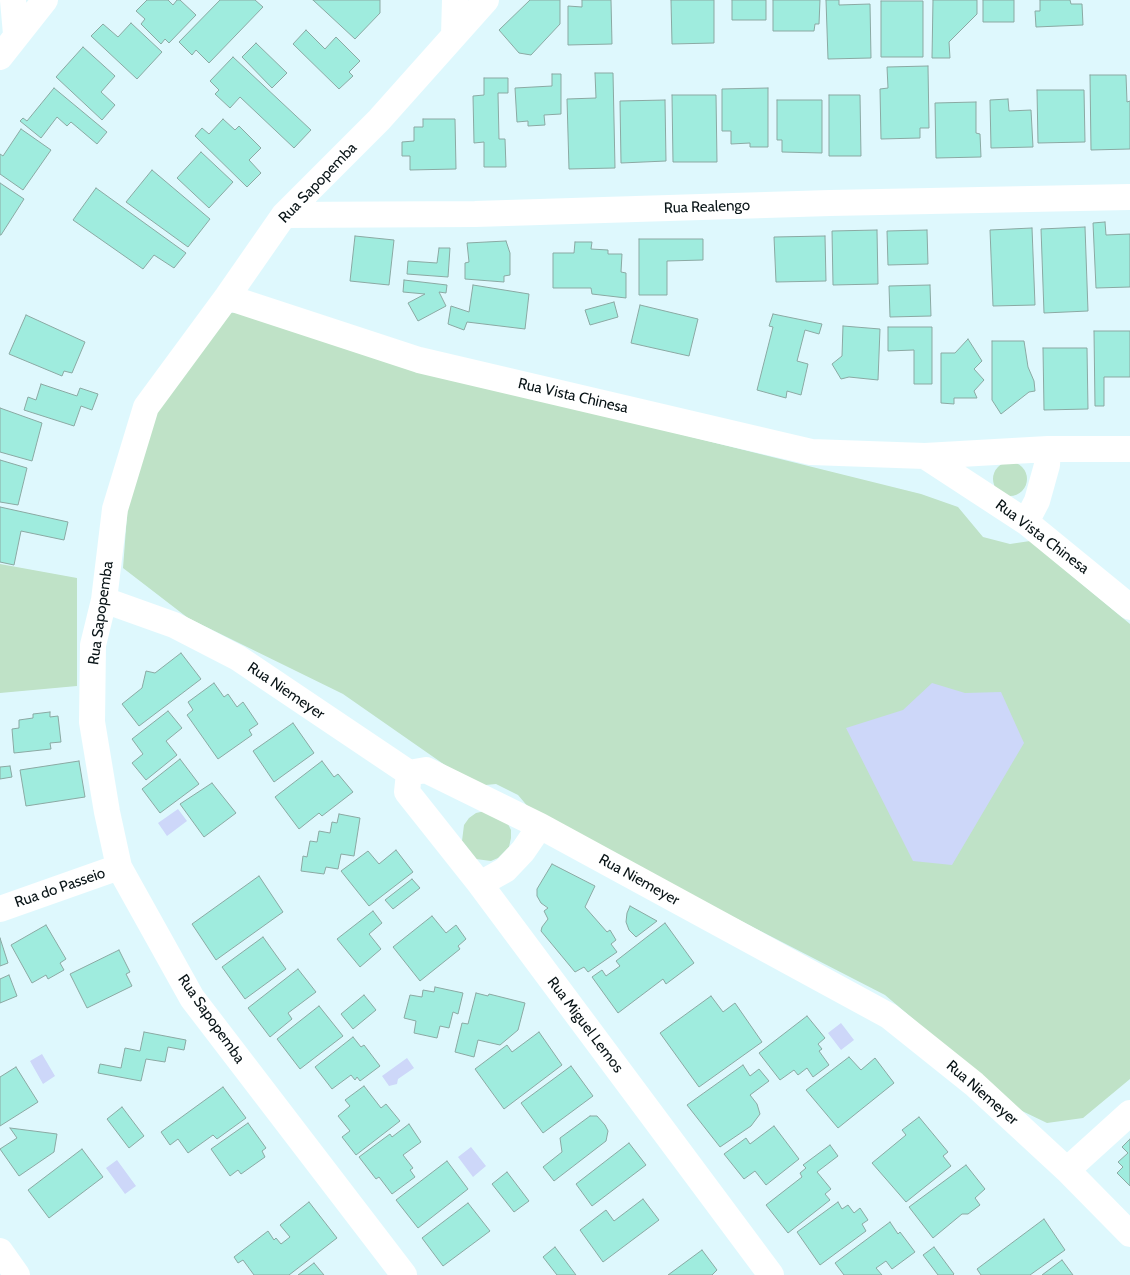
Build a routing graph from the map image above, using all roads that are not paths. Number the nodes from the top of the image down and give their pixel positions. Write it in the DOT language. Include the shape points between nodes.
graph roads {
  1 [pos="13,0"];
  2 [pos="45,0"];
  3 [pos="455,0"];
  4 [pos="486,0"];
  5 [pos="16,34"];
  6 [pos="454,35"];
  7 [pos="0,57"];
  8 [pos="1130,197"];
  9 [pos="284,214"];
  10 [pos="227,297"];
  11 [pos="1048,449"];
  12 [pos="1130,449"];
  13 [pos="925,456"];
  14 [pos="1026,522"];
  15 [pos="104,600"];
  16 [pos="1130,607"];
  17 [pos="409,773"];
  18 [pos="540,826"];
  19 [pos="120,868"];
  20 [pos="480,884"];
  21 [pos="0,909"];
  22 [pos="1130,1113"];
  23 [pos="1067,1170"];
  24 [pos="1130,1234"];
  25 [pos="0,1251"];
  26 [pos="17,1275"];
  27 [pos="404,1275"];
  28 [pos="771,1275"];
  1 -- 5 [label="street"];
  2 -- 5 [label="street"];
  3 -- 6 [label="street"];
  4 -- 6 [label="street, Rua Sapopemba"];
  5 -- 7 [label="street"];
  6 -- 9 [label="street, Rua Sapopemba" via="379,120"];
  8 -- 9 [label="street, Rua Realengo" via="474,214"];
  9 -- 10 [label="street, Rua Sapopemba"];
  10 -- 13 [label="street, Rua Vista Chinesa" via="419,360 811,452"];
  10 -- 15 [label="street, Rua Sapopemba" via="146,406 115,509"];
  11 -- 12 [label="street, Rua Vista Chinesa"];
  11 -- 13 [label="street, Rua Vista Chinesa"];
  11 -- 14 [label="street" via="1040,492"];
  13 -- 14 [label="street, Rua Vista Chinesa"];
  14 -- 16 [label="street, Rua Vista Chinesa"];
  15 -- 17 [label="street, Rua Niemeyer" via="174,625 238,658"];
  15 -- 19 [label="street, Rua Sapopemba" via="93,645 92,722"];
  17 -- 18 [label="street, Rua Niemeyer" via="426,770"];
  17 -- 20 [label="street, Rua Miguel Lemos" via="407,792"];
  18 -- 20 [label="street" via="524,851 504,870"];
  18 -- 23 [label="street, Rua Niemeyer" via="889,1016 974,1084"];
  19 -- 21 [label="street, Rua do Passeio"];
  19 -- 27 [label="street, Rua Sapopemba" via="192,998"];
  20 -- 28 [label="street, Rua Miguel Lemos"];
  22 -- 23 [label="street"];
  23 -- 24 [label="street, Rua Niemeyer"];
  25 -- 26 [label="street"];
}
